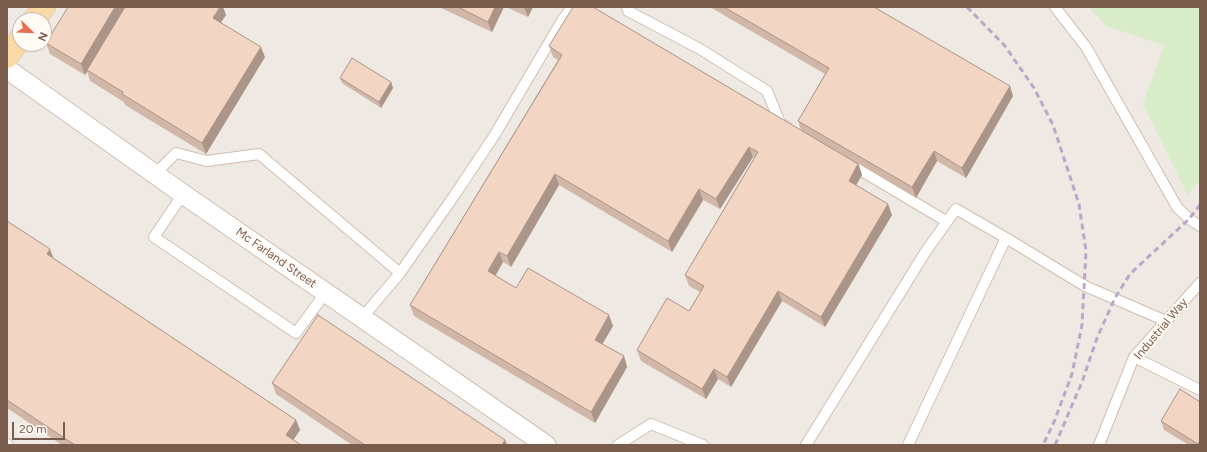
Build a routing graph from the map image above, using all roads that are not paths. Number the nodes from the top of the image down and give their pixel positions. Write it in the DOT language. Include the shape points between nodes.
graph roads {
  1 [pos="572,7"];
  2 [pos="627,7"];
  3 [pos="1055,7"];
  4 [pos="7,69"];
  5 [pos="794,131"];
  6 [pos="841,159"];
  7 [pos="155,174"];
  8 [pos="183,194"];
  9 [pos="946,221"];
  10 [pos="1200,226"];
  11 [pos="1006,238"];
  12 [pos="400,273"];
  13 [pos="1200,283"];
  14 [pos="326,292"];
  15 [pos="362,318"];
  16 [pos="1166,321"];
  17 [pos="1134,357"];
  18 [pos="1200,390"];
  19 [pos="546,445"];
  20 [pos="618,445"];
  21 [pos="703,445"];
  22 [pos="806,445"];
  23 [pos="908,445"];
  24 [pos="1100,445"];
  1 -- 12 [label="lane" via="494,136"];
  2 -- 5 [label="lane" via="628,11 700,49 767,91 780,123"];
  3 -- 10 [label="lane" via="1086,48 1177,207"];
  4 -- 7 [label="street, Mc Farland Street"];
  6 -- 9 [label="lane"];
  7 -- 8 [label="street, Mc Farland Street"];
  7 -- 12 [label="lane" via="176,153 207,161 259,154"];
  8 -- 14 [label="street, Mc Farland Street"];
  8 -- 14 [label="lane" via="154,237 296,333"];
  9 -- 11 [label="lane" via="956,209"];
  9 -- 22 [label="lane"];
  11 -- 16 [label="lane" via="1085,286"];
  11 -- 23 [label="lane"];
  12 -- 15 [label="lane"];
  13 -- 16 [label="lane, Industrial Way"];
  14 -- 15 [label="street, Mc Farland Street"];
  15 -- 19 [label="street, Mc Farland Street"];
  16 -- 17 [label="lane, Industrial Way"];
  17 -- 18 [label="lane"];
  17 -- 24 [label="lane, Industrial Way"];
  20 -- 21 [label="lane" via="651,424"];
}
